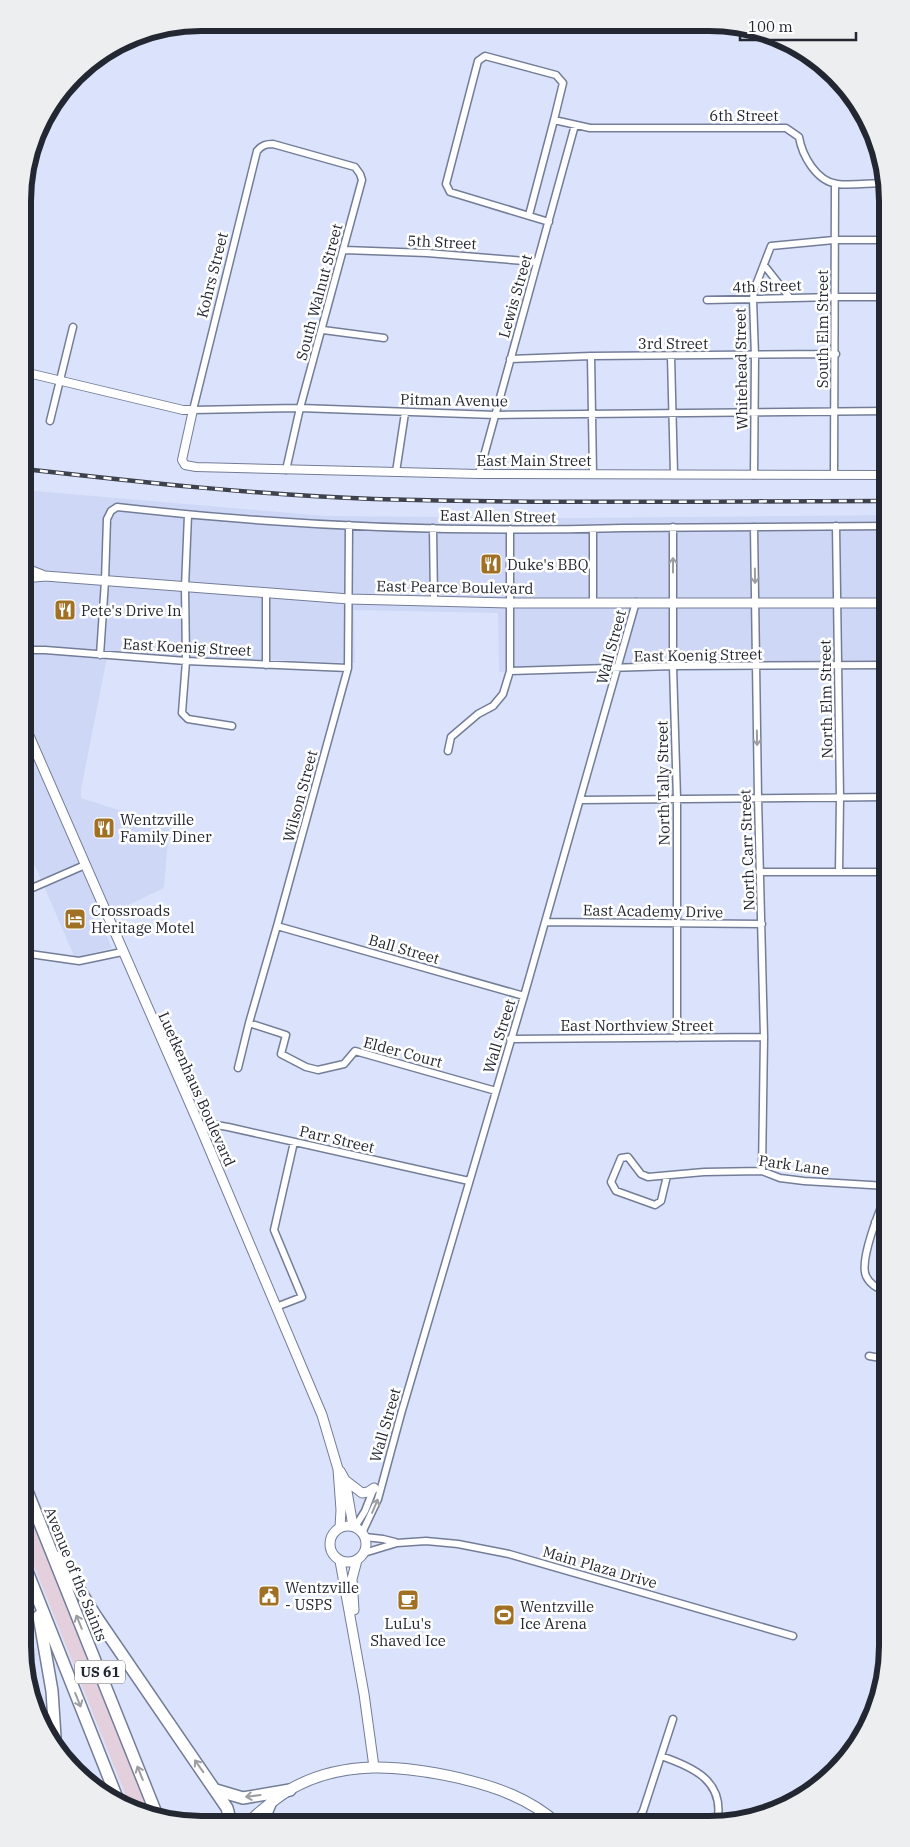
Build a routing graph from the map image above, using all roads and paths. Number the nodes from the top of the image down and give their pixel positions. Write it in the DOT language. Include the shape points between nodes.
graph roads {
  1 [pos="554,120"];
  2 [pos="575,126"];
  3 [pos="312,154"];
  4 [pos="877,183"];
  5 [pos="835,184"];
  6 [pos="529,216"];
  7 [pos="549,222"];
  8 [pos="834,240"];
  9 [pos="879,240"];
  10 [pos="344,250"];
  11 [pos="537,262"];
  12 [pos="764,265"];
  13 [pos="835,297"];
  14 [pos="879,297"];
  15 [pos="790,298"];
  16 [pos="753,299"];
  17 [pos="707,300"];
  18 [pos="73,327"];
  19 [pos="323,330"];
  20 [pos="384,338"];
  21 [pos="836,354"];
  22 [pos="591,356"];
  23 [pos="671,356"];
  24 [pos="755,356"];
  25 [pos="510,359"];
  26 [pos="32,374"];
  27 [pos="59,380"];
  28 [pos="300,408"];
  29 [pos="193,410"];
  30 [pos="879,411"];
  31 [pos="834,412"];
  32 [pos="405,413"];
  33 [pos="592,413"];
  34 [pos="754,413"];
  35 [pos="673,414"];
  36 [pos="495,415"];
  37 [pos="50,421"];
  38 [pos="183,462"];
  39 [pos="286,470"];
  40 [pos="396,472"];
  41 [pos="479,474"];
  42 [pos="593,474"];
  43 [pos="674,474"];
  44 [pos="754,475"];
  45 [pos="834,475"];
  46 [pos="879,475"];
  47 [pos="188,515"];
  48 [pos="349,525"];
  49 [pos="836,526"];
  50 [pos="879,526"];
  51 [pos="673,527"];
  52 [pos="754,527"];
  53 [pos="433,528"];
  54 [pos="510,529"];
  55 [pos="593,530"];
  56 [pos="32,571"];
  57 [pos="45,576"];
  58 [pos="32,577"];
  59 [pos="105,581"];
  60 [pos="185,587"];
  61 [pos="266,594"];
  62 [pos="349,599"];
  63 [pos="434,601"];
  64 [pos="593,602"];
  65 [pos="636,602"];
  66 [pos="755,602"];
  67 [pos="509,603"];
  68 [pos="674,603"];
  69 [pos="838,603"];
  70 [pos="879,603"];
  71 [pos="32,650"];
  72 [pos="100,655"];
  73 [pos="186,661"];
  74 [pos="266,665"];
  75 [pos="838,665"];
  76 [pos="879,665"];
  77 [pos="673,666"];
  78 [pos="756,666"];
  79 [pos="348,668"];
  80 [pos="618,669"];
  81 [pos="510,672"];
  82 [pos="232,726"];
  83 [pos="32,740"];
  84 [pos="448,751"];
  85 [pos="879,797"];
  86 [pos="758,798"];
  87 [pos="840,798"];
  88 [pos="677,799"];
  89 [pos="580,800"];
  90 [pos="85,865"];
  91 [pos="759,872"];
  92 [pos="839,872"];
  93 [pos="879,872"];
  94 [pos="32,888"];
  95 [pos="545,922"];
  96 [pos="677,923"];
  97 [pos="762,924"];
  98 [pos="277,926"];
  99 [pos="122,952"];
  100 [pos="31,953"];
  101 [pos="524,996"];
  102 [pos="248,1023"];
  103 [pos="764,1037"];
  104 [pos="677,1038"];
  105 [pos="510,1039"];
  106 [pos="238,1068"];
  107 [pos="496,1091"];
  108 [pos="201,1129"];
  109 [pos="294,1142"];
  110 [pos="762,1171"];
  111 [pos="667,1176"];
  112 [pos="469,1181"];
  113 [pos="878,1185"];
  114 [pos="878,1214"];
  115 [pos="875,1222"];
  116 [pos="878,1223"];
  117 [pos="878,1288"];
  118 [pos="276,1307"];
  119 [pos="869,1356"];
  120 [pos="878,1358"];
  121 [pos="338,1469"];
  122 [pos="383,1477"];
  123 [pos="345,1480"];
  124 [pos="374,1488"];
  125 [pos="31,1502"];
  126 [pos="41,1527"];
  127 [pos="340,1527"];
  128 [pos="359,1531"];
  129 [pos="396,1543"];
  130 [pos="364,1553"];
  131 [pos="358,1560"];
  132 [pos="340,1561"];
  133 [pos="31,1582"];
  134 [pos="34,1590"];
  135 [pos="793,1636"];
  136 [pos="359,1665"];
  137 [pos="672,1719"];
  138 [pos="54,1729"];
  139 [pos="661,1756"];
  140 [pos="374,1766"];
  141 [pos="216,1790"];
  142 [pos="290,1790"];
  143 [pos="116,1793"];
  144 [pos="270,1804"];
  145 [pos="154,1809"];
  146 [pos="717,1815"];
  147 [pos="229,1816"];
  148 [pos="255,1816"];
  149 [pos="265,1816"];
  150 [pos="547,1816"];
  151 [pos="640,1816"];
  1 -- 2 [label="street, 6th Street"];
  1 -- 6 [label="street"];
  1 -- 6 [label="street" via="563,83 556,75 485,56 478,61 446,184 450,192"];
  2 -- 5 [label="street, 6th Street" via="786,128 799,137 808,161 821,176"];
  2 -- 7 [label="street, Lewis Street"];
  3 -- 10 [label="street, South Walnut Street" via="355,167 362,180"];
  3 -- 29 [label="street, Kohrs Street" via="273,144 266,144 257,152"];
  4 -- 5 [label="street"];
  5 -- 8 [label="street, South Elm Street"];
  6 -- 7 [label="street"];
  7 -- 11 [label="street, Lewis Street"];
  8 -- 9 [label="street"];
  8 -- 12 [label="street, Whitehead Street" via="771,246"];
  8 -- 13 [label="street, South Elm Street"];
  10 -- 11 [label="street, 5th Street"];
  10 -- 19 [label="street, South Walnut Street"];
  11 -- 25 [label="street, Lewis Street"];
  12 -- 15 [label="street"];
  12 -- 16 [label="street, Whitehead Street"];
  13 -- 14 [label="street, 4th Street"];
  13 -- 15 [label="street, 4th Street"];
  13 -- 21 [label="street, South Elm Street"];
  15 -- 16 [label="street, 4th Street"];
  16 -- 17 [label="street, 4th Street"];
  16 -- 24 [label="street, Whitehead Street"];
  18 -- 27 [label="street"];
  19 -- 20 [label="street"];
  19 -- 28 [label="street, South Walnut Street"];
  21 -- 24 [label="street, 3rd Street"];
  21 -- 31 [label="street, South Elm Street"];
  22 -- 23 [label="street, 3rd Street"];
  22 -- 25 [label="street, 3rd Street"];
  22 -- 33 [label="street"];
  23 -- 24 [label="street, 3rd Street"];
  23 -- 35 [label="street"];
  24 -- 34 [label="street, Whitehead Street"];
  25 -- 36 [label="street, Lewis Street"];
  26 -- 27 [label="street, Pitman Avenue"];
  27 -- 29 [label="street, Pitman Avenue"];
  27 -- 37 [label="street"];
  28 -- 29 [label="street, Pitman Avenue"];
  28 -- 32 [label="street, Pitman Avenue"];
  28 -- 39 [label="street, South Walnut Street"];
  29 -- 38 [label="street, Kohrs Street"];
  30 -- 31 [label="street, Pitman Avenue"];
  31 -- 34 [label="street, Pitman Avenue"];
  31 -- 45 [label="street, South Elm Street"];
  32 -- 36 [label="street, Pitman Avenue"];
  32 -- 40 [label="street"];
  33 -- 35 [label="street, Pitman Avenue"];
  33 -- 36 [label="street, Pitman Avenue"];
  33 -- 42 [label="street"];
  34 -- 35 [label="street, Pitman Avenue"];
  34 -- 44 [label="street, Whitehead Street"];
  35 -- 43 [label="street"];
  36 -- 41 [label="street, Lewis Street"];
  38 -- 39 [label="street, East Main Street" via="196,467"];
  39 -- 40 [label="street, East Main Street"];
  40 -- 41 [label="street, East Main Street"];
  41 -- 42 [label="street, East Main Street"];
  42 -- 43 [label="street, East Main Street"];
  43 -- 44 [label="street, East Main Street"];
  44 -- 45 [label="street, East Main Street"];
  45 -- 46 [label="street, East Main Street"];
  47 -- 48 [label="street, East Allen Street"];
  47 -- 59 [label="street, East Allen Street" via="117,507 111,511 107,519"];
  47 -- 60 [label="street"];
  48 -- 53 [label="street, East Allen Street"];
  48 -- 62 [label="street, Wilson Street"];
  49 -- 50 [label="street, East Allen Street"];
  49 -- 52 [label="street, East Allen Street"];
  49 -- 69 [label="street, North Elm Street"];
  51 -- 52 [label="street, East Allen Street"];
  51 -- 55 [label="street, East Allen Street"];
  68 -- 51 [label="street, North Tally Street, one-way"];
  52 -- 66 [label="street, North Carr Street, one-way"];
  53 -- 54 [label="street, East Allen Street"];
  53 -- 63 [label="street"];
  54 -- 55 [label="street, East Allen Street"];
  54 -- 67 [label="street"];
  55 -- 64 [label="street"];
  56 -- 57 [label="main road"];
  57 -- 58 [label="main road, East Pearce Boulevard"];
  57 -- 59 [label="main road, East Pearce Boulevard"];
  59 -- 60 [label="main road, East Pearce Boulevard"];
  59 -- 72 [label="street"];
  60 -- 61 [label="main road, East Pearce Boulevard"];
  60 -- 73 [label="street"];
  61 -- 62 [label="main road, East Pearce Boulevard"];
  61 -- 74 [label="street"];
  62 -- 63 [label="main road, East Pearce Boulevard"];
  62 -- 79 [label="street, Wilson Street"];
  63 -- 67 [label="main road, East Pearce Boulevard"];
  64 -- 65 [label="main road, East Pearce Boulevard"];
  64 -- 67 [label="main road, East Pearce Boulevard"];
  65 -- 68 [label="main road, East Pearce Boulevard"];
  65 -- 80 [label="street, Wall Street"];
  66 -- 68 [label="main road, East Pearce Boulevard"];
  66 -- 69 [label="main road, East Pearce Boulevard"];
  66 -- 78 [label="street, North Carr Street"];
  67 -- 81 [label="street"];
  68 -- 77 [label="street, North Tally Street"];
  69 -- 70 [label="main road, East Pearce Boulevard"];
  69 -- 75 [label="street, North Elm Street"];
  71 -- 72 [label="street, East Koenig Street"];
  72 -- 73 [label="street, East Koenig Street"];
  73 -- 74 [label="street, East Koenig Street"];
  73 -- 82 [label="street" via="182,713 188,719"];
  74 -- 79 [label="street, East Koenig Street"];
  75 -- 76 [label="street, East Koenig Street"];
  75 -- 78 [label="street, East Koenig Street"];
  75 -- 87 [label="street, North Elm Street"];
  77 -- 78 [label="street, East Koenig Street"];
  77 -- 80 [label="street, East Koenig Street"];
  77 -- 88 [label="street, North Tally Street"];
  78 -- 86 [label="street, North Carr Street, one-way"];
  79 -- 98 [label="street, Wilson Street"];
  80 -- 81 [label="street, East Koenig Street"];
  80 -- 89 [label="street, Wall Street"];
  81 -- 84 [label="street" via="503,694 493,706 451,737"];
  83 -- 90 [label="main road, Luetkenhaus Boulevard"];
  85 -- 87 [label="street"];
  86 -- 87 [label="street"];
  86 -- 88 [label="street"];
  86 -- 91 [label="street, North Carr Street"];
  87 -- 92 [label="street, North Elm Street"];
  88 -- 89 [label="street"];
  88 -- 96 [label="street, North Tally Street"];
  89 -- 95 [label="street, Wall Street"];
  90 -- 94 [label="street"];
  90 -- 99 [label="main road, Luetkenhaus Boulevard"];
  91 -- 92 [label="street"];
  91 -- 97 [label="street, North Carr Street"];
  92 -- 93 [label="street"];
  95 -- 96 [label="street, East Academy Drive"];
  95 -- 101 [label="street, Wall Street"];
  96 -- 97 [label="street, East Academy Drive"];
  96 -- 104 [label="street, North Tally Street"];
  97 -- 103 [label="street, North Carr Street"];
  98 -- 101 [label="street, Ball Street"];
  98 -- 102 [label="street, Wilson Street"];
  99 -- 100 [label="street" via="79,961"];
  99 -- 108 [label="main road, Luetkenhaus Boulevard"];
  101 -- 105 [label="street, Wall Street"];
  102 -- 106 [label="street, Wilson Street"];
  102 -- 107 [label="street, Elder Court" via="286,1035 280,1054 306,1067 318,1070 344,1064 355,1051"];
  103 -- 104 [label="street, East Northview Street"];
  103 -- 110 [label="street, North Carr Street"];
  104 -- 105 [label="street, East Northview Street"];
  105 -- 107 [label="street, Wall Street"];
  107 -- 112 [label="street, Wall Street"];
  108 -- 109 [label="street, Parr Street" via="216,1124"];
  108 -- 118 [label="main road, Luetkenhaus Boulevard"];
  109 -- 112 [label="street, Parr Street"];
  109 -- 118 [label="street" via="274,1230 302,1297"];
  110 -- 111 [label="street, Park Lane"];
  110 -- 113 [label="street, Park Lane" via="796,1180"];
  111 -- 111 [label="street, Park Lane" via="661,1201 655,1205 616,1191 611,1182 624,1156 640,1174"];
  112 -- 122 [label="street, Wall Street"];
  114 -- 115 [label="street"];
  115 -- 116 [label="street"];
  115 -- 117 [label="street" via="864,1268 872,1285"];
  118 -- 121 [label="main road, Luetkenhaus Boulevard" via="322,1415"];
  119 -- 120 [label="street"];
  121 -- 123 [label="main road, Luetkenhaus Boulevard"];
  121 -- 127 [label="main road, Luetkenhaus Boulevard" via="342,1510"];
  122 -- 124 [label="street, Wall Street"];
  128 -- 122 [label="street, Wall Street, one-way" via="378,1499"];
  123 -- 124 [label="main road" via="362,1493"];
  123 -- 128 [label="main road, Luetkenhaus Boulevard"];
  124 -- 128 [label="street, Wall Street"];
  125 -- 126 [label="highway, Avenue of the Saints / US 61"];
  141 -- 126 [label="highway, one-way" via="95,1615"];
  145 -- 126 [label="highway, Avenue of the Saints / US 61, one-way"];
  127 -- 128 [label="main road"];
  127 -- 132 [label="main road" via="330,1540 333,1556"];
  128 -- 129 [label="street, Main Plaza Drive"];
  128 -- 130 [label="main road" via="366,1544"];
  129 -- 130 [label="street, Main Plaza Drive"];
  129 -- 135 [label="street, Main Plaza Drive" via="434,1541 509,1554"];
  130 -- 131 [label="main road"];
  131 -- 132 [label="main road"];
  131 -- 136 [label="main road" via="352,1590"];
  132 -- 136 [label="main road"];
  133 -- 134 [label="highway, US 61"];
  134 -- 138 [label="highway" via="52,1691"];
  134 -- 143 [label="highway, US 61, one-way"];
  136 -- 140 [label="main road"];
  137 -- 139 [label="street"];
  139 -- 146 [label="street" via="696,1770 705,1778 714,1791"];
  139 -- 151 [label="street"];
  140 -- 142 [label="main road" via="325,1775"];
  140 -- 150 [label="main road" via="417,1770 494,1786"];
  142 -- 141 [label="highway, one-way" via="243,1798"];
  141 -- 147 [label="highway"];
  142 -- 144 [label="main road"];
  144 -- 148 [label="main road"];
  144 -- 149 [label="highway"];
}
